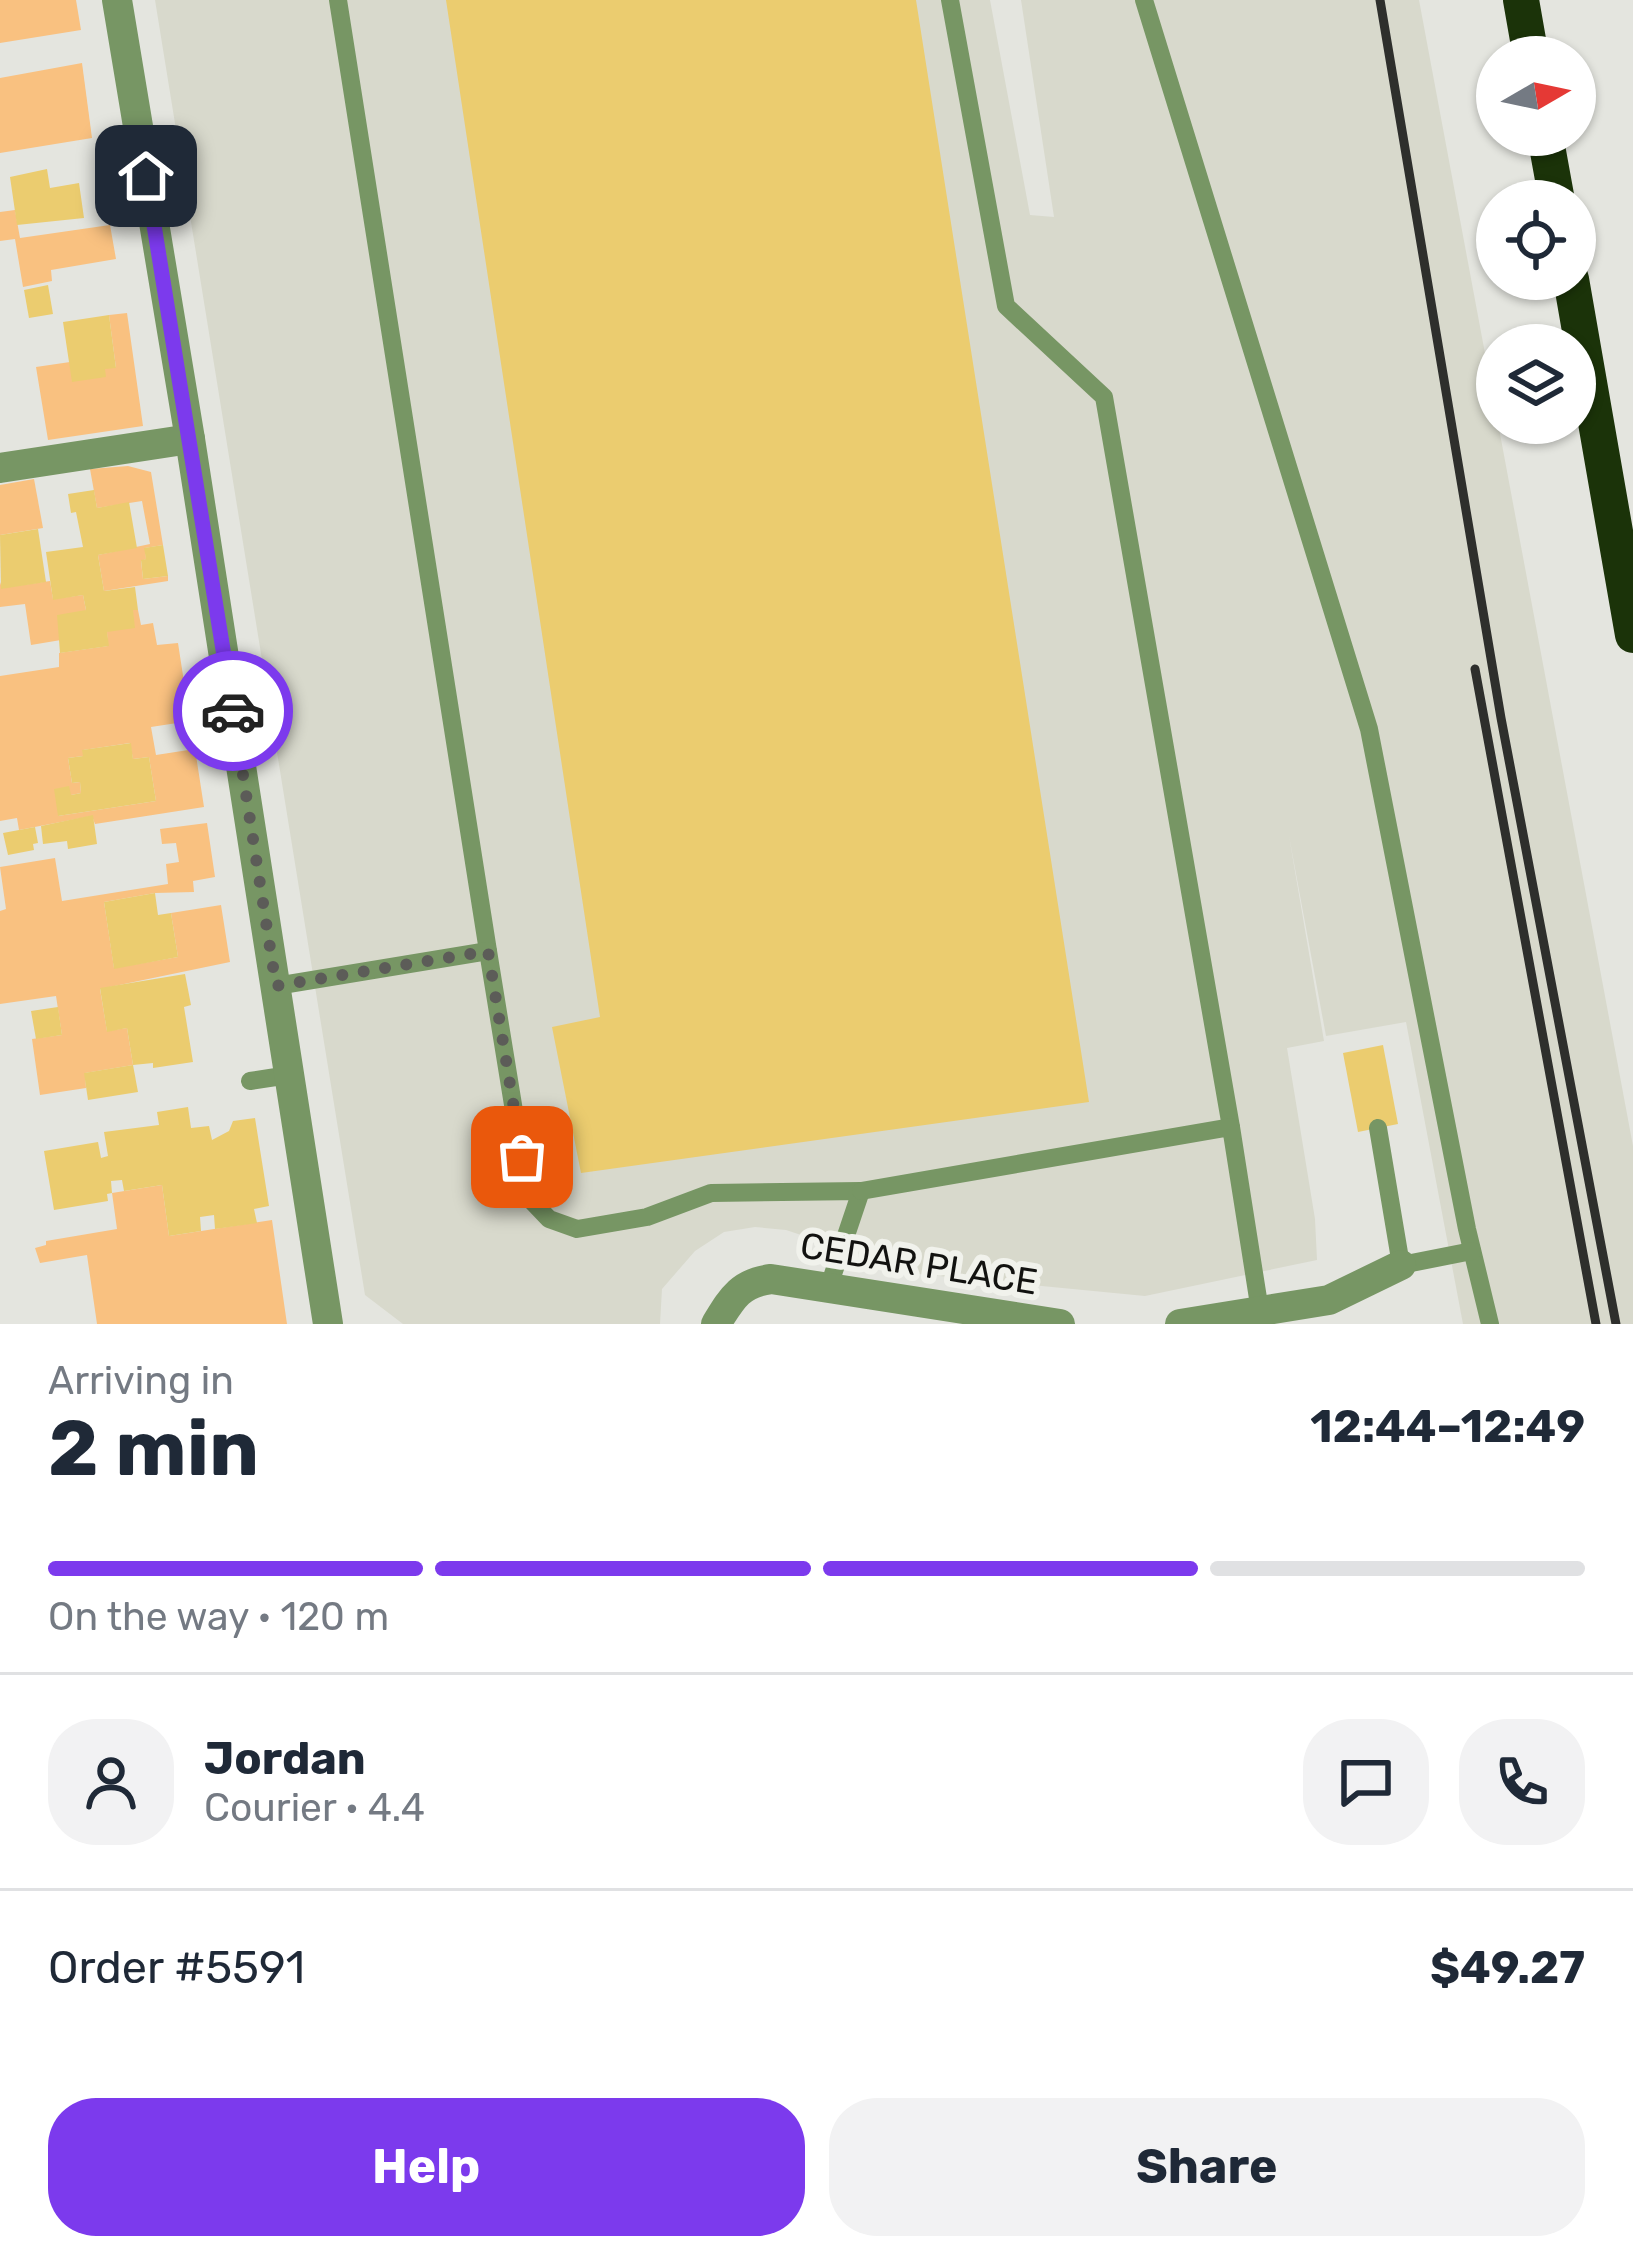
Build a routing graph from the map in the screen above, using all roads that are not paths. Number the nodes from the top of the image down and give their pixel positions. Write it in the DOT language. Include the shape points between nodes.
graph roads {
  1 [pos="117,0"];
  2 [pos="338,0"];
  3 [pos="950,0"];
  4 [pos="1144,0"];
  5 [pos="1521,0"];
  6 [pos="1527,36"];
  7 [pos="1575,300"];
  8 [pos="190,439"];
  9 [pos="0,468"];
  10 [pos="1633,635"];
  11 [pos="488,951"];
  12 [pos="276,986"];
  13 [pos="290,1075"];
  14 [pos="250,1081"];
  15 [pos="1231,1127"];
  16 [pos="1378,1128"];
  17 [pos="861,1191"];
  18 [pos="1472,1251"];
  19 [pos="1401,1265"];
  20 [pos="828,1289"];
  21 [pos="1260,1312"];
  22 [pos="328,1324"];
  23 [pos="716,1324"];
  24 [pos="1060,1324"];
  25 [pos="1180,1324"];
  26 [pos="1490,1324"];
  1 -- 8 [label="street"];
  2 -- 11 [label="lane"];
  3 -- 15 [label="lane" via="1006,306 1104,397"];
  4 -- 18 [label="lane" via="1369,729"];
  5 -- 6 [label="highway"];
  7 -- 10 [label="highway"];
  8 -- 9 [label="street"];
  8 -- 12 [label="street"];
  11 -- 12 [label="lane"];
  11 -- 17 [label="lane" via="528,1197 549,1219 577,1229 711,1193"];
  12 -- 13 [label="street"];
  13 -- 14 [label="lane"];
  13 -- 22 [label="street"];
  15 -- 17 [label="lane"];
  15 -- 21 [label="lane"];
  16 -- 19 [label="lane"];
  17 -- 20 [label="lane"];
  18 -- 19 [label="lane"];
  18 -- 26 [label="lane"];
  19 -- 21 [label="street" via="1329,1300"];
  20 -- 23 [label="street, CEDAR PLACE" via="752,1282"];
  20 -- 24 [label="street, CEDAR PLACE"];
  21 -- 25 [label="street"];
}
